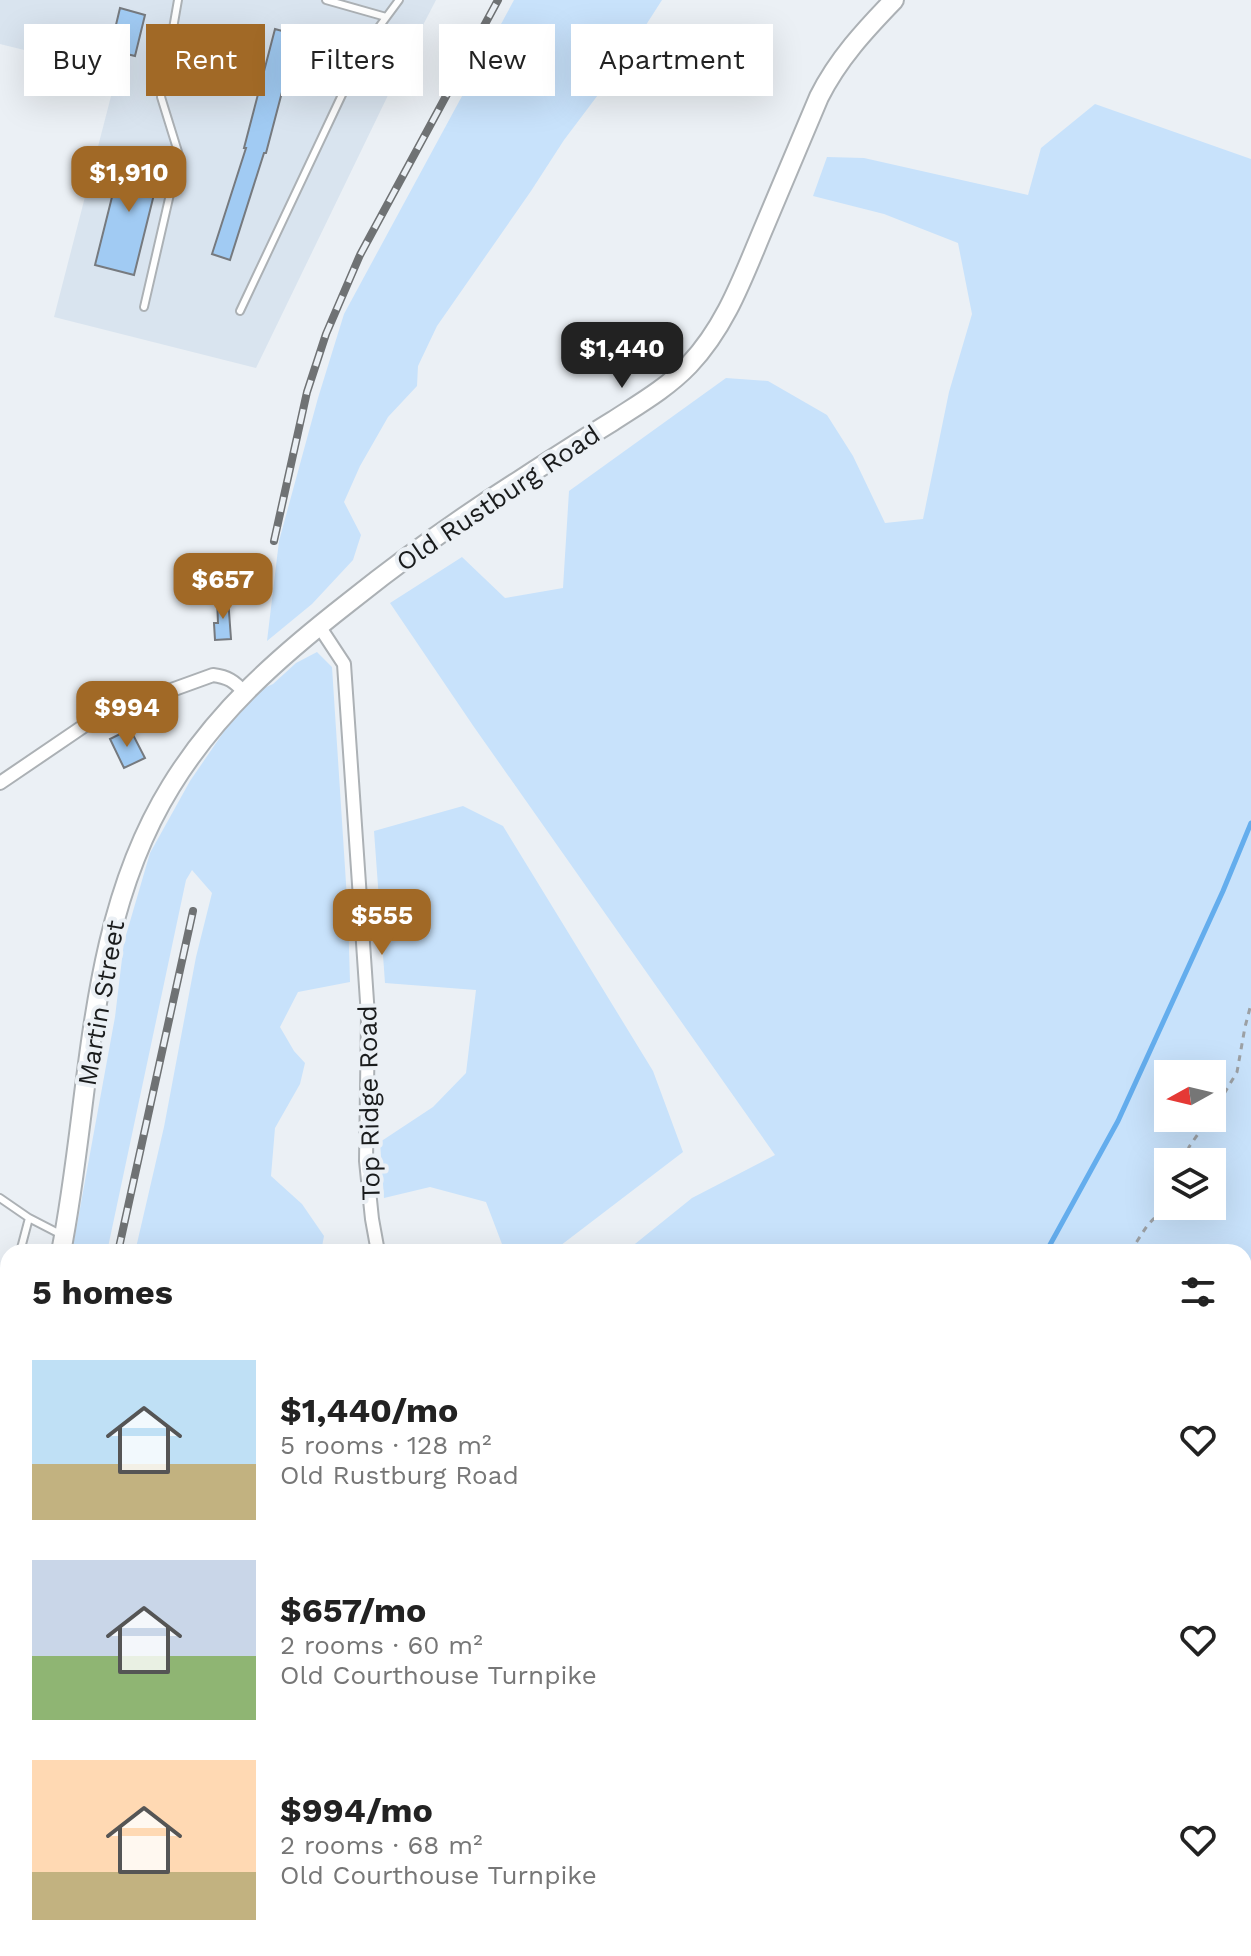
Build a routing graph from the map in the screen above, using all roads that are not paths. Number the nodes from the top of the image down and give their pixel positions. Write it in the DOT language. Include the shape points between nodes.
graph roads {
  1 [pos="178,0"];
  2 [pos="326,0"];
  3 [pos="399,0"];
  4 [pos="894,0"];
  5 [pos="347,3"];
  6 [pos="386,17"];
  7 [pos="144,307"];
  8 [pos="240,311"];
  9 [pos="319,626"];
  10 [pos="244,692"];
  11 [pos="0,783"];
  12 [pos="0,1198"];
  13 [pos="29,1218"];
  14 [pos="22,1244"];
  15 [pos="62,1244"];
  16 [pos="377,1244"];
  1 -- 7 [label="lane" via="161,97 179,155"];
  2 -- 5 [label="lane"];
  3 -- 6 [label="lane"];
  4 -- 9 [label="street, Old Rustburg Road" via="834,69 739,289 716,332 689,365 655,393 443,531"];
  5 -- 6 [label="lane"];
  6 -- 8 [label="lane" via="365,46"];
  9 -- 10 [label="street, Old Rustburg Road"];
  9 -- 16 [label="street, Top Ridge Road" via="344,664 368,1016 366,1161"];
  10 -- 11 [label="street" via="234,681 213,675 97,717"];
  10 -- 15 [label="street, Martin Street" via="171,786 126,881 105,955"];
  12 -- 13 [label="lane"];
  13 -- 14 [label="lane"];
  13 -- 15 [label="lane"];
}
